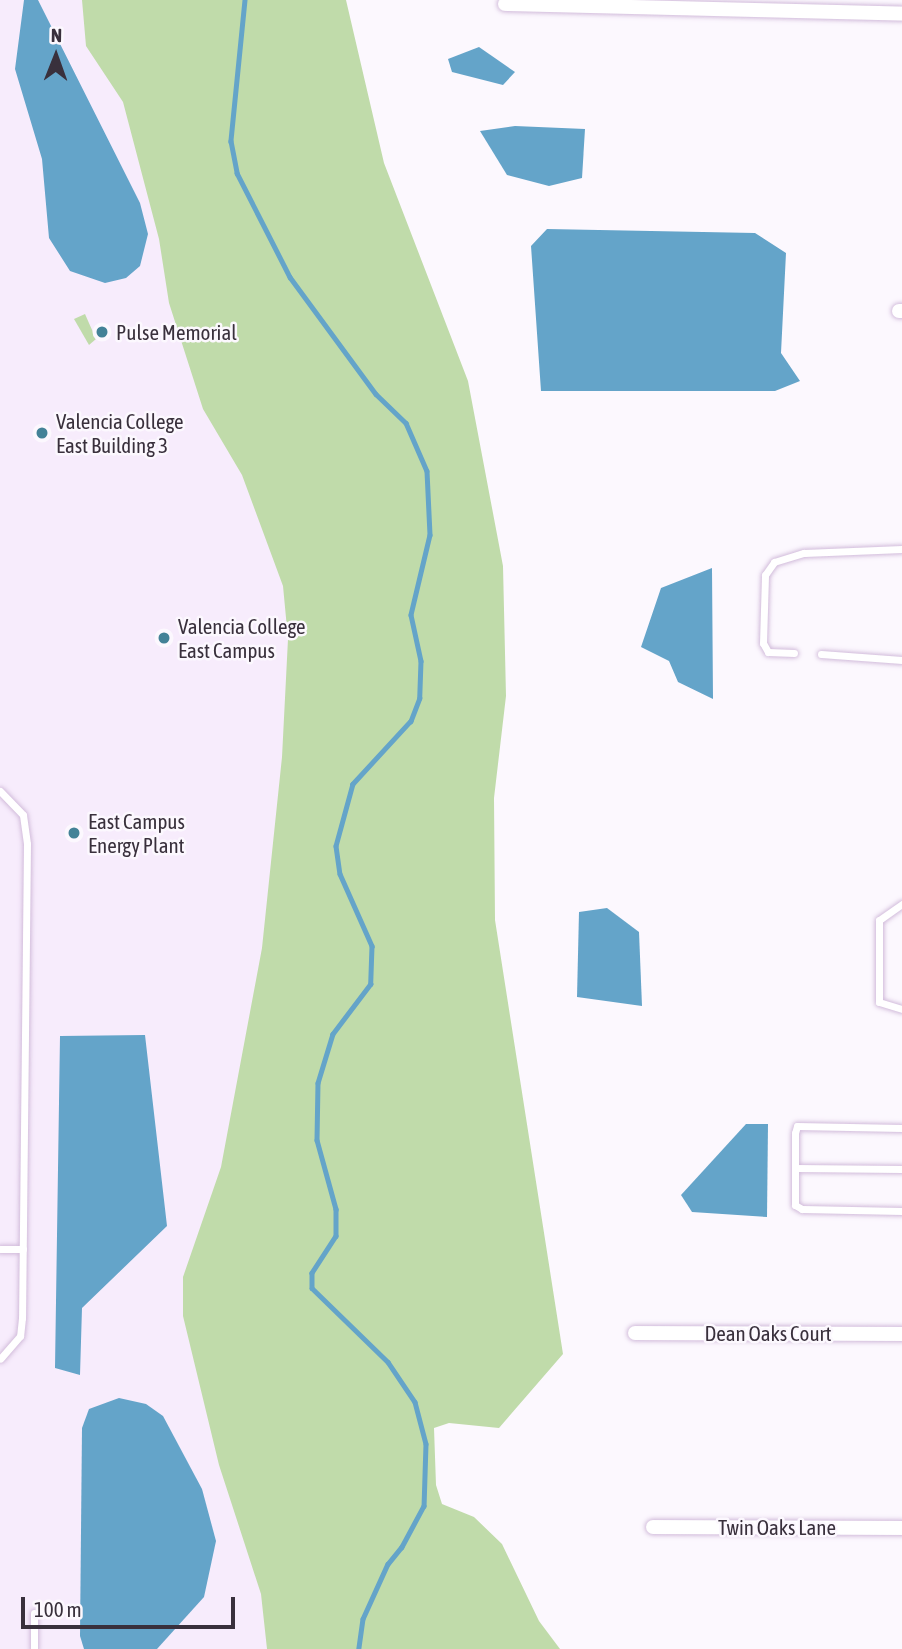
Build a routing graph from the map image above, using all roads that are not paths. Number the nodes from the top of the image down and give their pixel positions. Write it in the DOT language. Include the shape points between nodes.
graph roads {
  1 [pos="505,4"];
  2 [pos="902,14"];
  3 [pos="902,550"];
  4 [pos="794,653"];
  5 [pos="821,653"];
  6 [pos="902,660"];
  7 [pos="0,791"];
  8 [pos="902,904"];
  9 [pos="902,1009"];
  10 [pos="902,1128"];
  11 [pos="795,1168"];
  12 [pos="902,1169"];
  13 [pos="902,1211"];
  14 [pos="0,1249"];
  15 [pos="23,1249"];
  16 [pos="635,1333"];
  17 [pos="902,1334"];
  18 [pos="0,1359"];
  19 [pos="653,1527"];
  20 [pos="902,1528"];
  21 [pos="34,1613"];
  22 [pos="34,1649"];
  1 -- 2 [label="street"];
  3 -- 4 [label="lane" via="804,553 774,562 765,575 764,647 768,652"];
  5 -- 6 [label="lane"];
  7 -- 15 [label="lane" via="23,815 27,844"];
  8 -- 9 [label="lane" via="879,920 879,1002"];
  10 -- 11 [label="lane" via="797,1126"];
  11 -- 12 [label="lane"];
  11 -- 13 [label="lane" via="795,1205 802,1209"];
  14 -- 15 [label="lane"];
  15 -- 18 [label="lane" via="20,1336"];
  16 -- 17 [label="street, Dean Oaks Court"];
  19 -- 20 [label="street, Twin Oaks Lane"];
  21 -- 22 [label="lane"];
}
